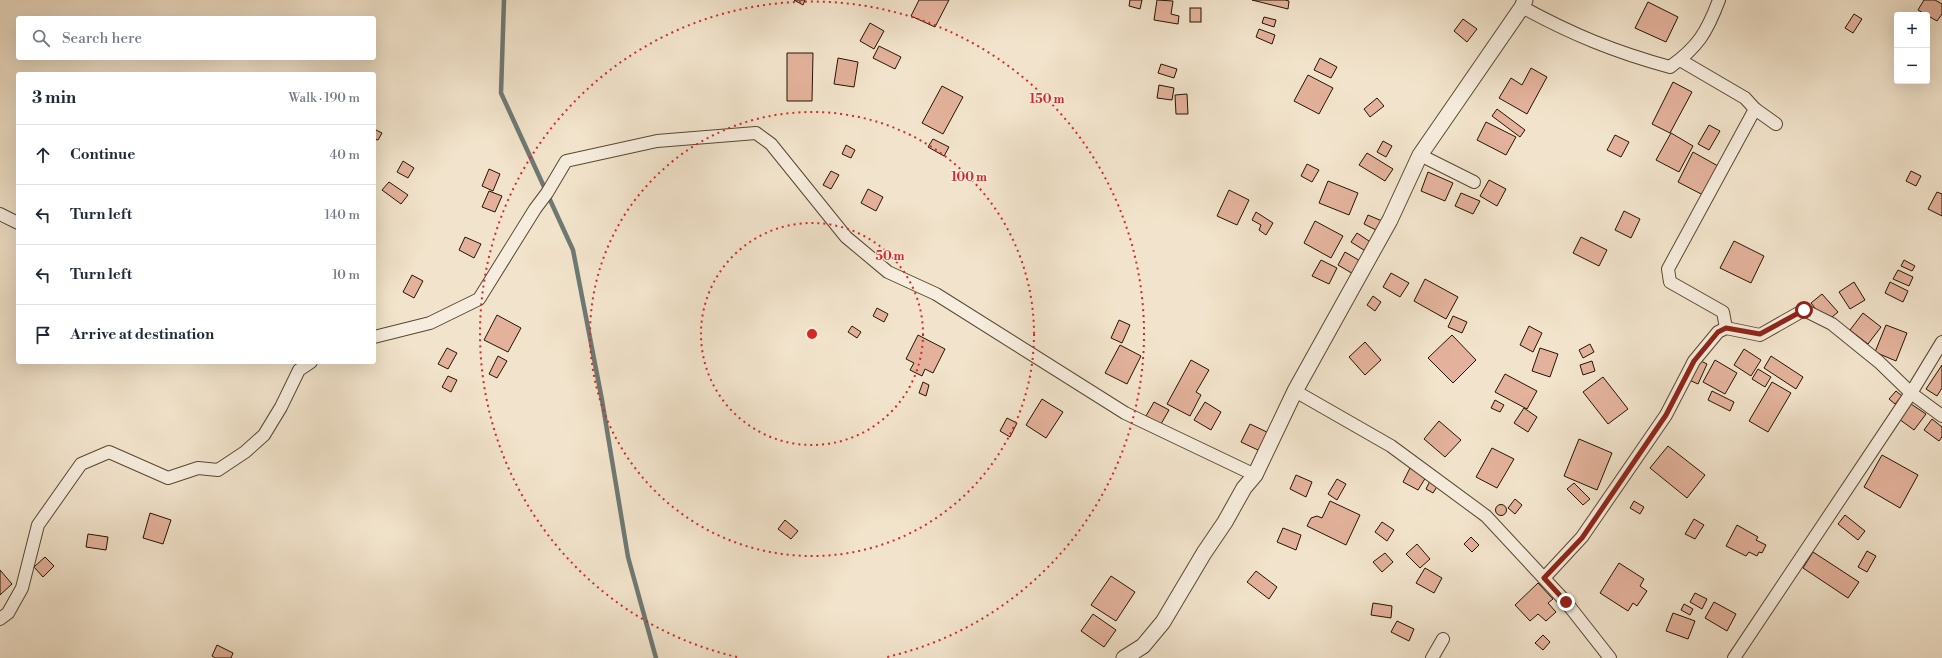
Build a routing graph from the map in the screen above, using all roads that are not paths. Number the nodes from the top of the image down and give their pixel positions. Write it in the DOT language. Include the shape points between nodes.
graph roads {
  1 [pos="1719,0"];
  2 [pos="1523,3"];
  3 [pos="1680,60"];
  4 [pos="1755,109"];
  5 [pos="1776,124"];
  6 [pos="1420,155"];
  7 [pos="1474,182"];
  8 [pos="0,214"];
  9 [pos="16,222"];
  10 [pos="1726,328"];
  11 [pos="376,336"];
  12 [pos="1942,342"];
  13 [pos="308,364"];
  14 [pos="1295,391"];
  15 [pos="1911,393"];
  16 [pos="1942,416"];
  17 [pos="1255,475"];
  18 [pos="1544,578"];
  19 [pos="0,619"];
  20 [pos="1443,639"];
  21 [pos="1736,655"];
  22 [pos="1124,658"];
  23 [pos="1432,658"];
  24 [pos="1610,658"];
  25 [pos="1749,658"];
  1 -- 3 [label="street" via="1708,28 1689,54"];
  2 -- 3 [label="street" via="1560,28 1624,54 1670,67"];
  2 -- 6 [label="street"];
  3 -- 4 [label="street" via="1745,98"];
  4 -- 5 [label="street"];
  4 -- 10 [label="street" via="1668,269 1670,282 1723,312"];
  6 -- 7 [label="street"];
  6 -- 14 [label="street" via="1390,220"];
  8 -- 9 [label="street"];
  10 -- 15 [label="street" via="1760,334 1804,310 1832,324 1879,362"];
  10 -- 18 [label="street" via="1718,332 1694,361 1666,415 1582,538"];
  11 -- 17 [label="street" via="430,323 479,299 566,161 657,141 756,133 771,144 846,236 888,272 936,294 1126,413"];
  12 -- 15 [label="street"];
  13 -- 19 [label="street" via="299,370 264,435 246,452 218,470 198,468 168,478 109,452 81,464 38,525 22,588 8,613"];
  14 -- 17 [label="street"];
  14 -- 18 [label="street" via="1391,446 1486,516"];
  15 -- 16 [label="street"];
  15 -- 21 [label="street"];
  17 -- 22 [label="street" via="1244,488 1226,522 1162,622 1143,646"];
  18 -- 24 [label="street"];
  20 -- 23 [label="street"];
  21 -- 25 [label="street"];
}
